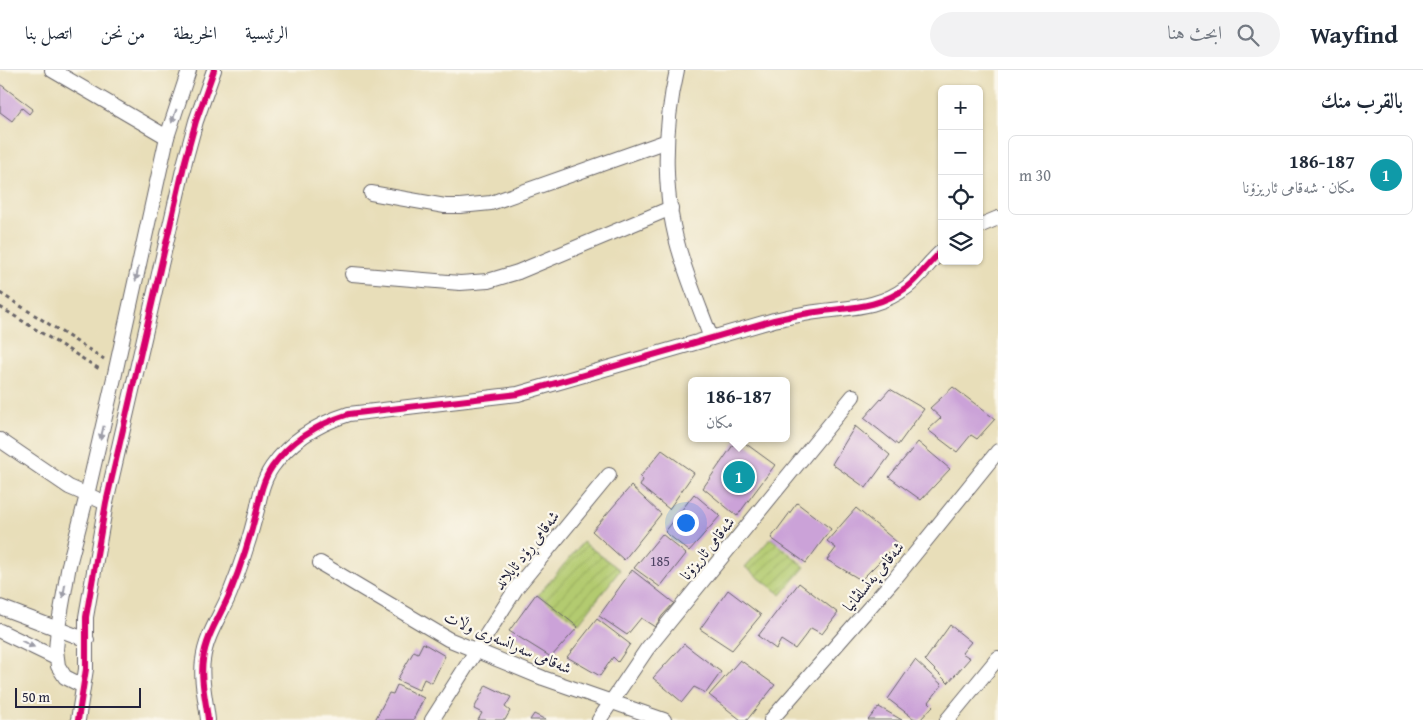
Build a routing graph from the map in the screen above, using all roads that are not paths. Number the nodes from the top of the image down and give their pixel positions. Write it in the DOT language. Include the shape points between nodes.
graph roads {
  1 [pos="52,70"];
  2 [pos="190,70"];
  3 [pos="214,70"];
  4 [pos="676,70"];
  5 [pos="167,137"];
  6 [pos="667,141"];
  7 [pos="371,193"];
  8 [pos="671,208"];
  9 [pos="998,218"];
  10 [pos="983,224"];
  11 [pos="938,255"];
  12 [pos="352,274"];
  13 [pos="711,338"];
  14 [pos="853,396"];
  15 [pos="0,440"];
  16 [pos="998,451"];
  17 [pos="609,475"];
  18 [pos="87,495"];
  19 [pos="106,503"];
  20 [pos="320,563"];
  21 [pos="0,607"];
  22 [pos="58,628"];
  23 [pos="0,632"];
  24 [pos="87,640"];
  25 [pos="475,650"];
  26 [pos="56,658"];
  27 [pos="998,658"];
  28 [pos="83,686"];
  29 [pos="611,702"];
  30 [pos="78,720"];
  31 [pos="208,720"];
  32 [pos="432,720"];
  33 [pos="600,720"];
  34 [pos="664,720"];
  35 [pos="771,720"];
  36 [pos="947,720"];
  1 -- 5 [label="street"];
  2 -- 5 [label="street, one-way"];
  3 -- 19 [label="street" via="185,161"];
  4 -- 6 [label="street"];
  5 -- 18 [label="street, one-way"];
  6 -- 7 [label="street" via="491,203 445,206"];
  6 -- 8 [label="street"];
  8 -- 12 [label="street" via="518,272 488,281 460,283"];
  8 -- 13 [label="street" via="681,258"];
  9 -- 10 [label="street"];
  11 -- 13 [label="street" via="906,287 879,302 797,315"];
  13 -- 31 [label="street" via="518,394 349,414 330,420 297,440 271,468 263,486 240,568 206,646 202,671"];
  14 -- 29 [label="street, شەقامی ئاریزۆنا" via="647,648"];
  15 -- 18 [label="street" via="51,476"];
  16 -- 35 [label="street, شەقامی پەنسلڤانیا" via="897,576"];
  17 -- 25 [label="street, شەقامی ڕۆد ئایلاند" via="517,587"];
  18 -- 19 [label="street"];
  18 -- 22 [label="street, one-way" via="69,564"];
  19 -- 24 [label="street" via="87,612"];
  20 -- 25 [label="street, شەقامی سەرانسەری وڵات" via="448,639"];
  21 -- 22 [label="street"];
  22 -- 24 [label="street"];
  22 -- 26 [label="street"];
  23 -- 26 [label="street, one-way"];
  24 -- 28 [label="street"];
  25 -- 29 [label="street, شەقامی سەرانسەری وڵات"];
  25 -- 32 [label="street, شەقامی ڕۆد ئایلاند"];
  26 -- 28 [label="street" via="65,677"];
  27 -- 36 [label="street"];
  28 -- 30 [label="street"];
  29 -- 33 [label="street, شەقامی ئاریزۆنا"];
  29 -- 34 [label="street, شەقامی سەرانسەری وڵات"];
}
